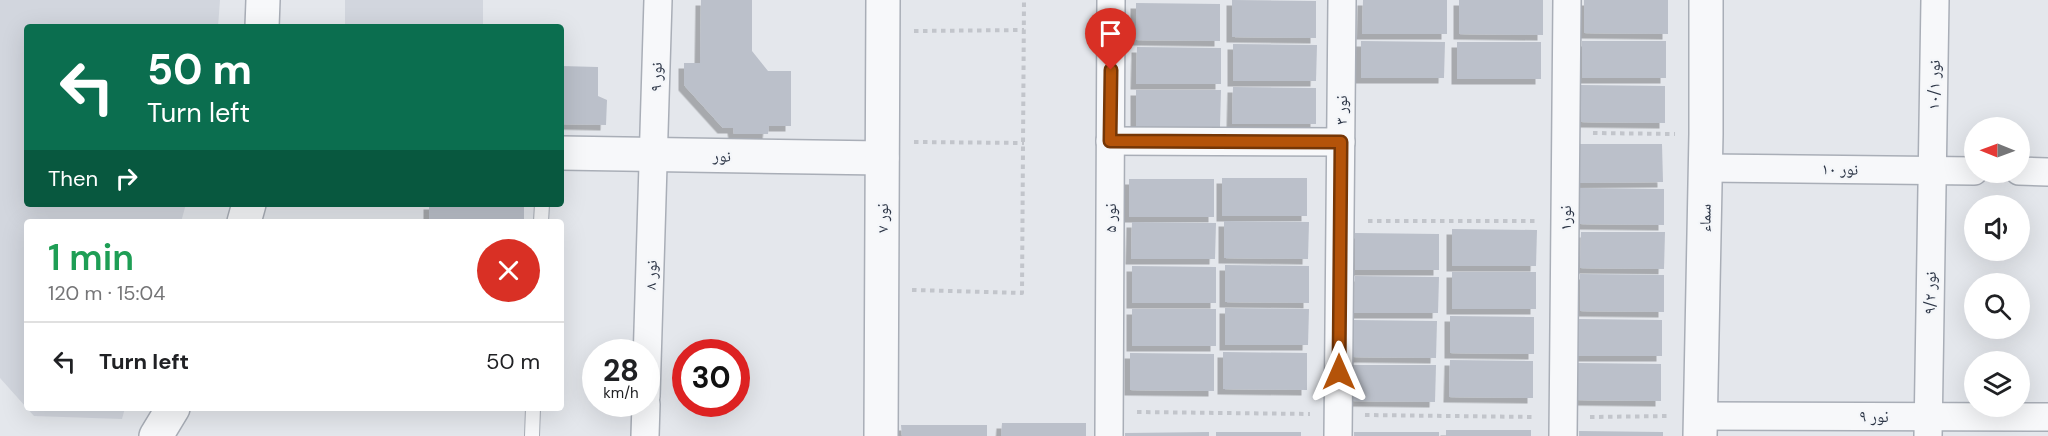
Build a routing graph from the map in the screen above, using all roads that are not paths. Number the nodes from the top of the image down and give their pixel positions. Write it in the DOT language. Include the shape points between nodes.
graph roads {
  1 [pos="263,0"];
  2 [pos="658,0"];
  3 [pos="1111,0"];
  4 [pos="1342,0"];
  5 [pos="1567,0"];
  6 [pos="1706,0"];
  7 [pos="1935,0"];
  8 [pos="883,15"];
  9 [pos="262,24"];
  10 [pos="1110,141"];
  11 [pos="1341,142"];
  12 [pos="883,150"];
  13 [pos="564,153"];
  14 [pos="655,155"];
  15 [pos="1706,168"];
  16 [pos="1932,170"];
  17 [pos="1964,171"];
  18 [pos="2030,171"];
  19 [pos="2048,172"];
  20 [pos="648,339"];
  21 [pos="171,411"];
  22 [pos="534,411"];
  23 [pos="646,417"];
  24 [pos="2048,417"];
  25 [pos="1109,424"];
  26 [pos="1338,425"];
  27 [pos="1700,426"];
  28 [pos="1928,426"];
  29 [pos="1563,427"];
  30 [pos="156,436"];
  31 [pos="532,436"];
  32 [pos="645,436"];
  33 [pos="880,436"];
  1 -- 9 [label="street"];
  2 -- 14 [label="street, نور ۹"];
  3 -- 10 [label="street, نور ۵"];
  4 -- 11 [label="street, نور ۳"];
  5 -- 29 [label="street, نور۱"];
  6 -- 15 [label="street, سماء"];
  7 -- 16 [label="street, نور ۱۰/۱"];
  8 -- 12 [label="street, نور ۷"];
  10 -- 11 [label="street"];
  10 -- 25 [label="street, نور ۵"];
  11 -- 26 [label="street, نور ۳"];
  12 -- 14 [label="street, نور"];
  12 -- 33 [label="street, نور ۷"];
  13 -- 14 [label="street, نور"];
  14 -- 20 [label="street, نور ۸"];
  15 -- 16 [label="street, نور ۱۰"];
  15 -- 27 [label="street, سماء"];
  16 -- 17 [label="street, نور ۱۰"];
  16 -- 28 [label="street, نور ۹/۲"];
  18 -- 19 [label="street"];
  21 -- 30 [label="street"];
  22 -- 31 [label="lane"];
  23 -- 32 [label="street"];
  24 -- 28 [label="street, نور ۹"];
  27 -- 28 [label="street, نور ۹"];
}
